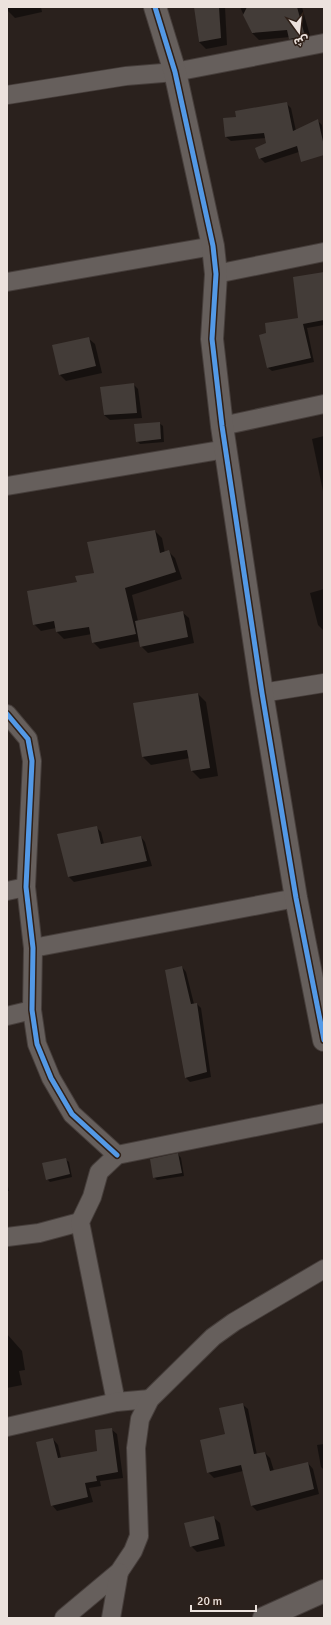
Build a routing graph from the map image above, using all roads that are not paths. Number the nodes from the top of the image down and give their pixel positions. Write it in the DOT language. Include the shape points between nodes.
graph roads {
  1 [pos="155,7"];
  2 [pos="324,43"];
  3 [pos="175,72"];
  4 [pos="7,95"];
  5 [pos="212,246"];
  6 [pos="324,252"];
  7 [pos="216,274"];
  8 [pos="7,282"];
  9 [pos="324,404"];
  10 [pos="222,426"];
  11 [pos="226,449"];
  12 [pos="7,486"];
  13 [pos="324,683"];
  14 [pos="262,693"];
  15 [pos="7,714"];
  16 [pos="26,887"];
  17 [pos="7,892"];
  18 [pos="296,898"];
  19 [pos="33,948"];
  20 [pos="318,972"];
  21 [pos="32,1010"];
  22 [pos="7,1016"];
  23 [pos="324,1040"];
  24 [pos="324,1113"];
  25 [pos="117,1154"];
  26 [pos="80,1222"];
  27 [pos="7,1237"];
  28 [pos="324,1269"];
  29 [pos="150,1399"];
  30 [pos="116,1402"];
  31 [pos="7,1427"];
  32 [pos="119,1572"];
  33 [pos="324,1591"];
  34 [pos="64,1618"];
  35 [pos="111,1618"];
  36 [pos="264,1618"];
  1 -- 3 [label="street"];
  2 -- 3 [label="street"];
  3 -- 4 [label="street" via="126,76"];
  3 -- 5 [label="street"];
  5 -- 7 [label="street"];
  5 -- 8 [label="street"];
  6 -- 7 [label="street"];
  7 -- 10 [label="street" via="212,339"];
  9 -- 10 [label="street"];
  10 -- 11 [label="street"];
  11 -- 12 [label="street"];
  11 -- 14 [label="street"];
  13 -- 14 [label="street"];
  14 -- 18 [label="street"];
  15 -- 16 [label="street" via="28,739 32,761"];
  16 -- 17 [label="street"];
  16 -- 19 [label="street"];
  18 -- 19 [label="street"];
  18 -- 20 [label="street"];
  19 -- 21 [label="street"];
  20 -- 23 [label="street"];
  21 -- 22 [label="street"];
  21 -- 25 [label="street" via="37,1044 51,1078 72,1114"];
  24 -- 25 [label="street"];
  25 -- 26 [label="street" via="100,1172"];
  26 -- 27 [label="street" via="39,1233"];
  26 -- 30 [label="street"];
  28 -- 29 [label="street" via="218,1333"];
  29 -- 30 [label="street"];
  29 -- 32 [label="street" via="140,1419 136,1448 139,1536 133,1551"];
  30 -- 31 [label="street"];
  32 -- 34 [label="street"];
  32 -- 35 [label="street"];
  33 -- 36 [label="street"];
}
